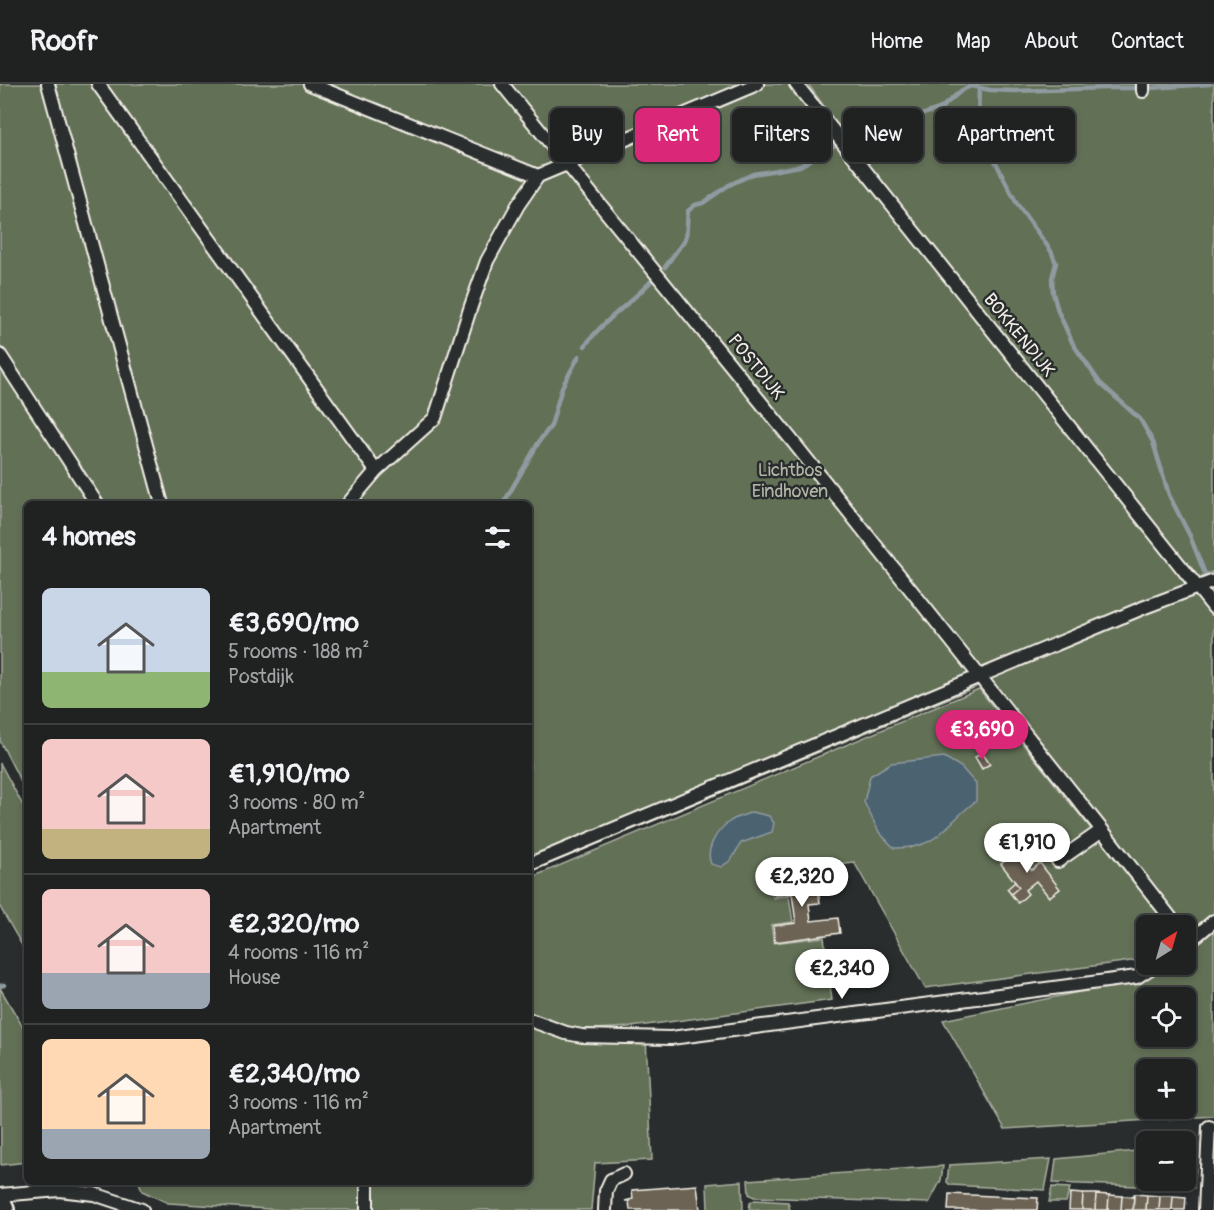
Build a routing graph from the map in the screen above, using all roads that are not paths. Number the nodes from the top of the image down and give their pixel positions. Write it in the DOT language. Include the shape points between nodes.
graph roads {
  1 [pos="48,84"];
  2 [pos="98,84"];
  3 [pos="310,84"];
  4 [pos="502,84"];
  5 [pos="757,84"];
  6 [pos="796,84"];
  7 [pos="567,163"];
  8 [pos="538,177"];
  9 [pos="0,355"];
  10 [pos="375,471"];
  11 [pos="95,501"];
  12 [pos="161,501"];
  13 [pos="350,501"];
  14 [pos="1214,581"];
  15 [pos="1197,588"];
  16 [pos="1214,608"];
  17 [pos="978,677"];
  18 [pos="1102,830"];
  19 [pos="1058,861"];
  20 [pos="532,863"];
  21 [pos="1168,915"];
  22 [pos="1214,921"];
  23 [pos="1196,934"];
  24 [pos="1140,975"];
  25 [pos="532,1021"];
  26 [pos="1209,1127"];
  27 [pos="624,1174"];
  28 [pos="367,1185"];
  29 [pos="0,1195"];
  30 [pos="0,1201"];
  31 [pos="3,1210"];
  32 [pos="142,1210"];
  33 [pos="367,1210"];
  34 [pos="605,1210"];
  35 [pos="1205,1210"];
  1 -- 12 [label="street"];
  2 -- 10 [label="street"];
  3 -- 8 [label="street"];
  4 -- 7 [label="street, POSTDIJK"];
  5 -- 7 [label="street"];
  6 -- 15 [label="street, BOKKENDIJK"];
  7 -- 8 [label="street"];
  7 -- 17 [label="street, POSTDIJK"];
  8 -- 10 [label="street" via="488,261 435,418"];
  9 -- 11 [label="street"];
  10 -- 13 [label="street"];
  14 -- 15 [label="street"];
  15 -- 16 [label="street, BOKKENDIJK"];
  15 -- 17 [label="street"];
  17 -- 18 [label="street, POSTDIJK"];
  17 -- 20 [label="street"];
  18 -- 19 [label="street"];
  18 -- 21 [label="street, POSTDIJK"];
  22 -- 23 [label="street"];
  24 -- 25 [label="street" via="671,1038 582,1036"];
  26 -- 35 [label="street"];
  27 -- 34 [label="street" via="611,1180"];
  28 -- 33 [label="street"];
  29 -- 32 [label="street" via="59,1190 94,1194"];
  30 -- 31 [label="highway"];
}
